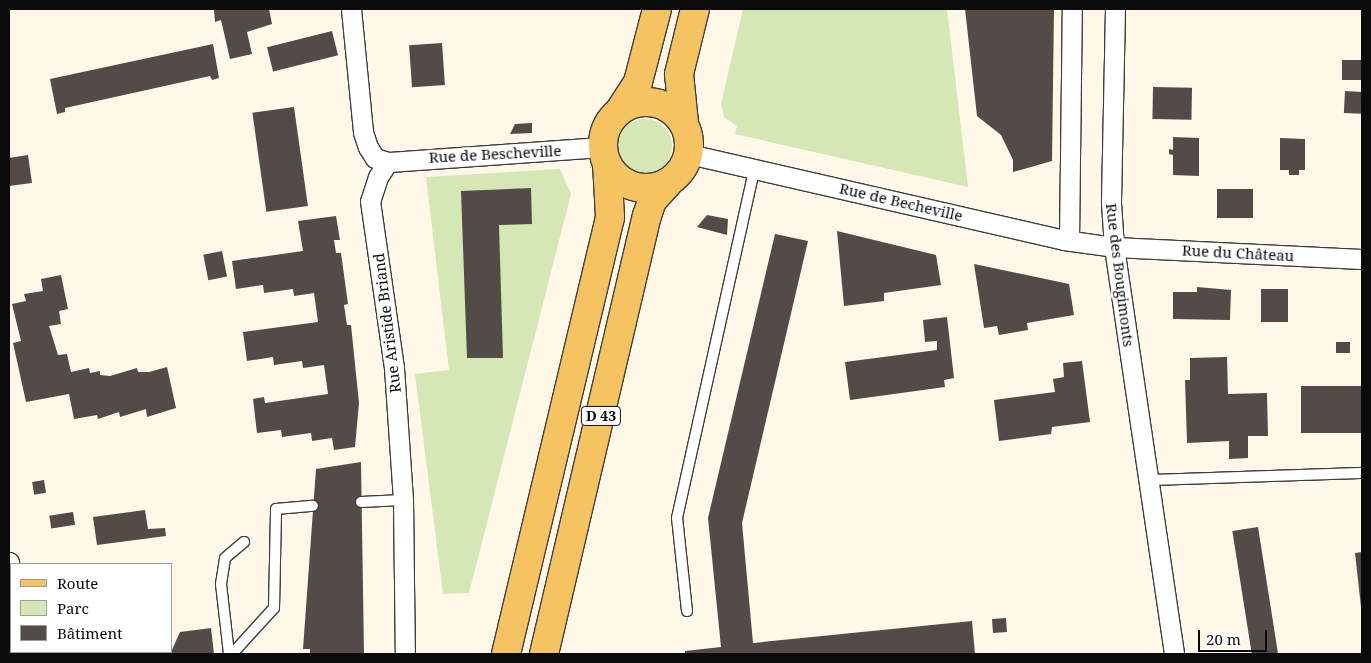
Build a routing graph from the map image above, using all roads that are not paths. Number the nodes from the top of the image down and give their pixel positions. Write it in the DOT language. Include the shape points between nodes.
graph roads {
  1 [pos="351,9"];
  2 [pos="657,9"];
  3 [pos="695,9"];
  4 [pos="1072,9"];
  5 [pos="1114,9"];
  6 [pos="620,110"];
  7 [pos="684,123"];
  8 [pos="689,154"];
  9 [pos="605,156"];
  10 [pos="388,162"];
  11 [pos="754,170"];
  12 [pos="668,182"];
  13 [pos="1069,240"];
  14 [pos="1114,246"];
  15 [pos="1362,260"];
  16 [pos="1362,473"];
  17 [pos="1149,480"];
  18 [pos="404,500"];
  19 [pos="361,502"];
  20 [pos="313,506"];
  21 [pos="244,542"];
  22 [pos="530,547"];
  23 [pos="688,611"];
  24 [pos="231,654"];
  25 [pos="404,654"];
  26 [pos="506,654"];
  27 [pos="522,654"];
  28 [pos="544,654"];
  29 [pos="1174,654"];
  1 -- 10 [label="street" via="363,132 375,158"];
  2 -- 6 [label="main road" via="638,82"];
  3 -- 7 [label="main road" via="679,74"];
  4 -- 13 [label="street"];
  5 -- 14 [label="street, Rue des Bougimonts" via="1110,203"];
  6 -- 7 [label="main road" via="643,101 655,102 676,114"];
  6 -- 9 [label="main road" via="606,128"];
  7 -- 8 [label="main road" via="690,141"];
  8 -- 11 [label="street, Rue de Becheville"];
  8 -- 12 [label="main road" via="684,165"];
  9 -- 10 [label="street, Rue de Bescheville"];
  9 -- 12 [label="main road" via="622,181 633,186 645,188"];
  9 -- 22 [label="main road, D 43" via="610,217"];
  10 -- 18 [label="street, Rue Aristide Briand" via="378,177 370,201 390,320"];
  11 -- 13 [label="street, Rue de Becheville"];
  11 -- 23 [label="lane" via="677,518"];
  12 -- 28 [label="main road, D 43" via="652,201 647,216"];
  13 -- 14 [label="street, Rue de Becheville"];
  14 -- 15 [label="street, Rue du Château"];
  14 -- 17 [label="street, Rue des Bougimonts"];
  16 -- 17 [label="lane"];
  17 -- 29 [label="street, Rue des Bougimonts"];
  18 -- 19 [label="lane"];
  18 -- 25 [label="street, Rue Aristide Briand"];
  20 -- 24 [label="lane" via="276,509 274,608"];
  21 -- 24 [label="lane" via="225,558 220,584"];
  22 -- 26 [label="main road, D 43"];
  22 -- 27 [label="main road"];
}
